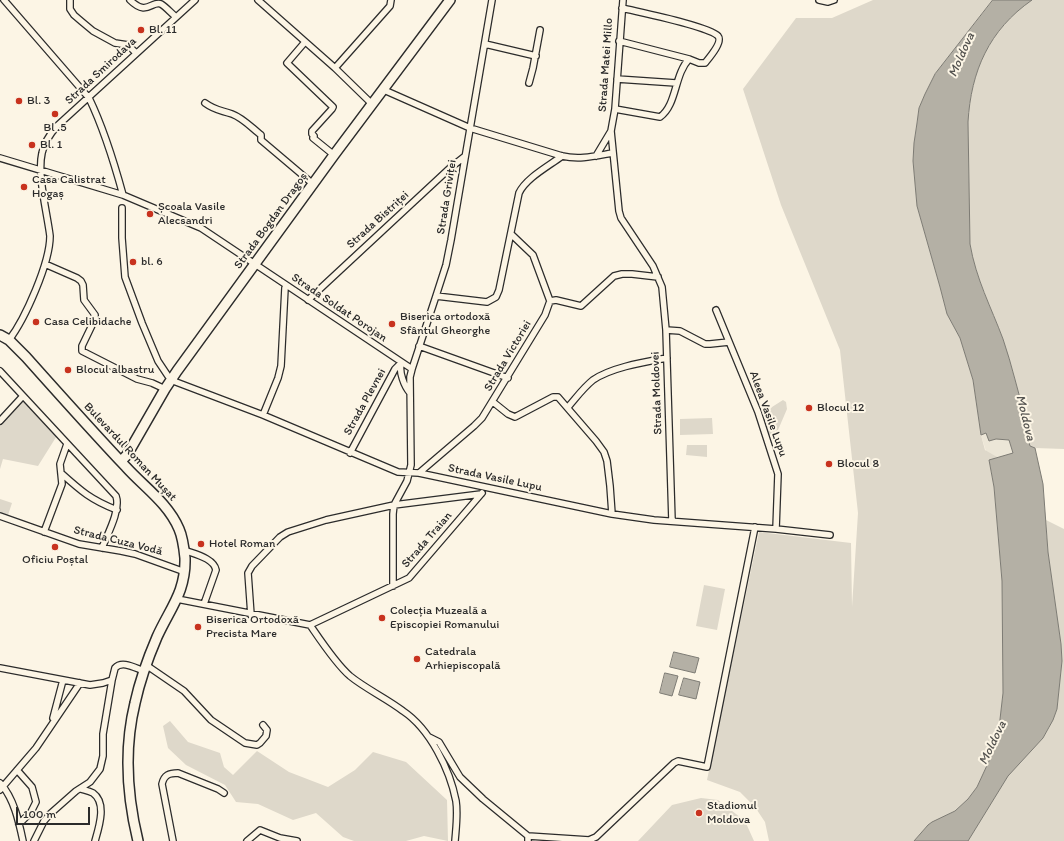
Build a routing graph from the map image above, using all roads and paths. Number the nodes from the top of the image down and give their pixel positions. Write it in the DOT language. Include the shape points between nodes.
graph roads {
  1 [pos="4,0"];
  2 [pos="70,0"];
  3 [pos="130,0"];
  4 [pos="195,0"];
  5 [pos="258,0"];
  6 [pos="391,0"];
  7 [pos="450,0"];
  8 [pos="492,0"];
  9 [pos="623,0"];
  10 [pos="819,0"];
  11 [pos="834,0"];
  12 [pos="622,8"];
  13 [pos="176,17"];
  14 [pos="540,30"];
  15 [pos="305,42"];
  16 [pos="619,42"];
  17 [pos="485,44"];
  18 [pos="136,53"];
  19 [pos="536,56"];
  20 [pos="689,59"];
  21 [pos="336,68"];
  22 [pos="616,79"];
  23 [pos="529,83"];
  24 [pos="676,84"];
  25 [pos="384,90"];
  26 [pos="89,98"];
  27 [pos="205,103"];
  28 [pos="372,104"];
  29 [pos="615,109"];
  30 [pos="470,128"];
  31 [pos="611,131"];
  32 [pos="613,153"];
  33 [pos="334,155"];
  34 [pos="562,156"];
  35 [pos="596,156"];
  36 [pos="464,157"];
  37 [pos="0,158"];
  38 [pos="40,169"];
  39 [pos="313,184"];
  40 [pos="123,195"];
  41 [pos="122,208"];
  42 [pos="510,234"];
  43 [pos="45,264"];
  44 [pos="255,264"];
  45 [pos="653,266"];
  46 [pos="658,277"];
  47 [pos="286,286"];
  48 [pos="436,296"];
  49 [pos="308,300"];
  50 [pos="550,301"];
  51 [pos="716,310"];
  52 [pos="666,330"];
  53 [pos="0,335"];
  54 [pos="8,340"];
  55 [pos="729,342"];
  56 [pos="419,346"];
  57 [pos="667,358"];
  58 [pos="402,363"];
  59 [pos="412,369"];
  60 [pos="0,371"];
  61 [pos="508,378"];
  62 [pos="172,379"];
  63 [pos="165,389"];
  64 [pos="410,393"];
  65 [pos="23,396"];
  66 [pos="493,402"];
  67 [pos="568,407"];
  68 [pos="263,415"];
  69 [pos="0,421"];
  70 [pos="67,444"];
  71 [pos="350,452"];
  72 [pos="121,461"];
  73 [pos="61,472"];
  74 [pos="410,473"];
  75 [pos="419,473"];
  76 [pos="487,488"];
  77 [pos="482,494"];
  78 [pos="394,505"];
  79 [pos="117,510"];
  80 [pos="612,514"];
  81 [pos="0,516"];
  82 [pos="672,521"];
  83 [pos="755,527"];
  84 [pos="776,529"];
  85 [pos="44,532"];
  86 [pos="830,535"];
  87 [pos="102,548"];
  88 [pos="184,550"];
  89 [pos="185,572"];
  90 [pos="393,586"];
  91 [pos="177,599"];
  92 [pos="204,604"];
  93 [pos="251,615"];
  94 [pos="310,626"];
  95 [pos="0,668"];
  96 [pos="145,668"];
  97 [pos="63,680"];
  98 [pos="112,680"];
  99 [pos="80,683"];
  100 [pos="263,725"];
  101 [pos="50,728"];
  102 [pos="428,737"];
  103 [pos="17,770"];
  104 [pos="1,787"];
  105 [pos="81,789"];
  106 [pos="224,793"];
  107 [pos="19,824"];
  108 [pos="528,839"];
  109 [pos="288,840"];
  110 [pos="23,841"];
  111 [pos="34,841"];
  112 [pos="95,841"];
  113 [pos="138,841"];
  114 [pos="173,841"];
  115 [pos="247,841"];
  116 [pos="297,841"];
  117 [pos="455,841"];
  1 -- 26 [label="street"];
  2 -- 18 [label="street" via="70,9 74,15 93,31 115,43 128,45"];
  3 -- 13 [label="street" via="142,8 161,4"];
  4 -- 13 [label="street, Strada Smirodava"];
  5 -- 15 [label="street"];
  6 -- 21 [label="street" via="390,6"];
  7 -- 25 [label="main road, Strada Bogdan Dragoș"];
  8 -- 17 [label="street, Strada Griviței"];
  9 -- 12 [label="street, Strada Matei Millo"];
  10 -- 11 [label="street"];
  12 -- 16 [label="street, Strada Matei Millo"];
  12 -- 20 [label="street" via="686,23 718,36 717,47 705,63"];
  13 -- 18 [label="street, Strada Smirodava"];
  14 -- 19 [label="street"];
  15 -- 21 [label="street"];
  15 -- 33 [label="street" via="287,64 333,107 312,134 313,138"];
  16 -- 20 [label="street"];
  16 -- 22 [label="street, Strada Matei Millo"];
  17 -- 19 [label="street"];
  17 -- 30 [label="street, Strada Griviței"];
  18 -- 26 [label="street, Strada Smirodava"];
  19 -- 23 [label="street"];
  20 -- 24 [label="street"];
  21 -- 28 [label="street"];
  22 -- 24 [label="street"];
  22 -- 29 [label="street, Strada Matei Millo"];
  24 -- 29 [label="street" via="668,109 660,117"];
  25 -- 28 [label="main road, Strada Bogdan Dragoș"];
  25 -- 30 [label="street"];
  26 -- 38 [label="street, Strada Smirodava" via="50,135 42,152"];
  26 -- 40 [label="street" via="109,149"];
  27 -- 39 [label="street" via="215,110 239,118"];
  28 -- 33 [label="main road, Strada Bogdan Dragoș"];
  29 -- 31 [label="street, Strada Matei Millo"];
  30 -- 34 [label="street"];
  30 -- 36 [label="street, Strada Griviței"];
  31 -- 32 [label="street, Strada Matei Millo"];
  31 -- 35 [label="street, Strada Matei Millo"];
  32 -- 35 [label="street"];
  32 -- 45 [label="street, Strada Matei Millo" via="621,218"];
  33 -- 39 [label="main road, Strada Bogdan Dragoș"];
  34 -- 35 [label="street"];
  34 -- 42 [label="street" via="521,188"];
  36 -- 48 [label="street, Strada Griviței" via="446,265"];
  36 -- 49 [label="street, Strada Bistriței"];
  37 -- 38 [label="street, Strada Soldat Porojan"];
  38 -- 40 [label="street, Strada Soldat Porojan"];
  38 -- 43 [label="street, Strada Smirodava" via="50,236"];
  39 -- 44 [label="main road, Strada Bogdan Dragoș"];
  40 -- 44 [label="street, Strada Soldat Porojan" via="201,228"];
  41 -- 62 [label="street" via="125,277 158,361"];
  42 -- 48 [label="street" via="496,296 487,302"];
  42 -- 50 [label="street" via="533,255"];
  43 -- 54 [label="street, Strada Smirodava" via="25,313"];
  43 -- 63 [label="street" via="77,278 83,285 84,300 96,315 82,346 82,352 137,379"];
  44 -- 47 [label="street, Strada Soldat Porojan"];
  44 -- 62 [label="main road, Strada Bogdan Dragoș"];
  45 -- 46 [label="street, Strada Moldovei"];
  46 -- 50 [label="street" via="622,274 614,276 582,306"];
  46 -- 52 [label="street, Strada Moldovei" via="662,287"];
  47 -- 49 [label="street, Strada Soldat Porojan"];
  47 -- 68 [label="street" via="281,366"];
  48 -- 56 [label="street, Strada Griviței"];
  49 -- 58 [label="street, Strada Soldat Porojan"];
  50 -- 61 [label="street, Strada Victoriei" via="545,315"];
  51 -- 55 [label="street, Aleea Vasile Lupu"];
  52 -- 55 [label="street" via="680,331 705,344"];
  52 -- 57 [label="street, Strada Moldovei"];
  53 -- 54 [label="main road, Bulevardul Roman Mușat"];
  54 -- 72 [label="main road, Bulevardul Roman Mușat"];
  55 -- 84 [label="street, Aleea Vasile Lupu" via="758,412 778,474"];
  56 -- 59 [label="street, Strada Griviței"];
  56 -- 61 [label="street"];
  57 -- 67 [label="street" via="625,366 599,376"];
  57 -- 82 [label="street, Strada Moldovei"];
  58 -- 59 [label="street, Strada Soldat Porojan"];
  58 -- 64 [label="street, Strada Griviței" via="400,369"];
  58 -- 71 [label="street, Strada Plevnei" via="395,369"];
  59 -- 64 [label="street, Strada Griviței"];
  60 -- 65 [label="street"];
  61 -- 66 [label="street, Strada Victoriei"];
  62 -- 63 [label="main road, Strada Bogdan Dragoș"];
  62 -- 68 [label="street, Strada Vasile Lupu"];
  63 -- 72 [label="main road, Strada Bogdan Dragoș"];
  64 -- 74 [label="street, Strada Griviței"];
  65 -- 69 [label="street"];
  65 -- 70 [label="street"];
  66 -- 67 [label="street" via="515,417 553,397"];
  66 -- 75 [label="street, Strada Victoriei" via="474,426"];
  67 -- 80 [label="street" via="604,452"];
  68 -- 71 [label="street, Strada Vasile Lupu"];
  70 -- 73 [label="street" via="60,464"];
  70 -- 79 [label="street" via="113,492 118,501"];
  71 -- 74 [label="street, Strada Vasile Lupu" via="398,472"];
  72 -- 88 [label="main road, Bulevardul Roman Mușat" via="160,500 173,517 183,539"];
  73 -- 79 [label="street" via="92,500"];
  73 -- 85 [label="street" via="62,484"];
  74 -- 75 [label="street, Strada Vasile Lupu"];
  74 -- 78 [label="street, Strada Griviței"];
  75 -- 76 [label="street, Strada Vasile Lupu"];
  76 -- 77 [label="street, Strada Traian"];
  76 -- 80 [label="street, Strada Vasile Lupu"];
  77 -- 78 [label="street"];
  77 -- 90 [label="street, Strada Traian" via="409,578"];
  78 -- 90 [label="street, Strada Griviței"];
  78 -- 93 [label="street" via="326,520 280,537 248,573"];
  79 -- 87 [label="street"];
  80 -- 82 [label="street, Strada Vasile Lupu"];
  81 -- 85 [label="street, Strada Cuza Vodă"];
  82 -- 83 [label="street, Strada Vasile Lupu"];
  83 -- 84 [label="street, Strada Vasile Lupu"];
  83 -- 108 [label="street" via="707,767 678,761 674,763 596,837 589,840"];
  84 -- 86 [label="street, Strada Vasile Lupu"];
  85 -- 87 [label="street, Strada Cuza Vodă" via="79,544"];
  87 -- 89 [label="street, Strada Cuza Vodă" via="135,554"];
  88 -- 89 [label="main road, Bulevardul Roman Mușat"];
  88 -- 92 [label="street" via="204,558 215,566 216,570"];
  89 -- 91 [label="main road, Bulevardul Roman Mușat"];
  90 -- 94 [label="street, Strada Traian"];
  91 -- 92 [label="street"];
  91 -- 96 [label="main road, Bulevardul Roman Mușat"];
  92 -- 93 [label="street"];
  93 -- 94 [label="street"];
  94 -- 102 [label="street" via="349,675 411,716"];
  95 -- 97 [label="street"];
  96 -- 98 [label="street" via="120,665 115,668"];
  96 -- 100 [label="street" via="184,691 211,720 245,743 260,743 266,736 267,730"];
  96 -- 113 [label="main road, Bulevardul Roman Mușat" via="131,720 128,752 132,810"];
  97 -- 99 [label="street"];
  97 -- 101 [label="street"];
  98 -- 99 [label="street" via="90,685"];
  98 -- 105 [label="street" via="100,768 93,779"];
  99 -- 101 [label="street"];
  101 -- 103 [label="street"];
  102 -- 108 [label="street" via="439,742 460,777"];
  102 -- 117 [label="street" via="441,758 453,791 456,810"];
  103 -- 104 [label="street"];
  103 -- 107 [label="street" via="32,786 36,802 31,812"];
  104 -- 107 [label="street" via="11,801"];
  105 -- 111 [label="street" via="71,795 44,821"];
  105 -- 112 [label="street" via="92,793 101,806 100,826"];
  106 -- 114 [label="street" via="178,773 165,776 162,784"];
  107 -- 110 [label="street"];
  109 -- 115 [label="street" via="260,830"];
  109 -- 116 [label="street"];
}
